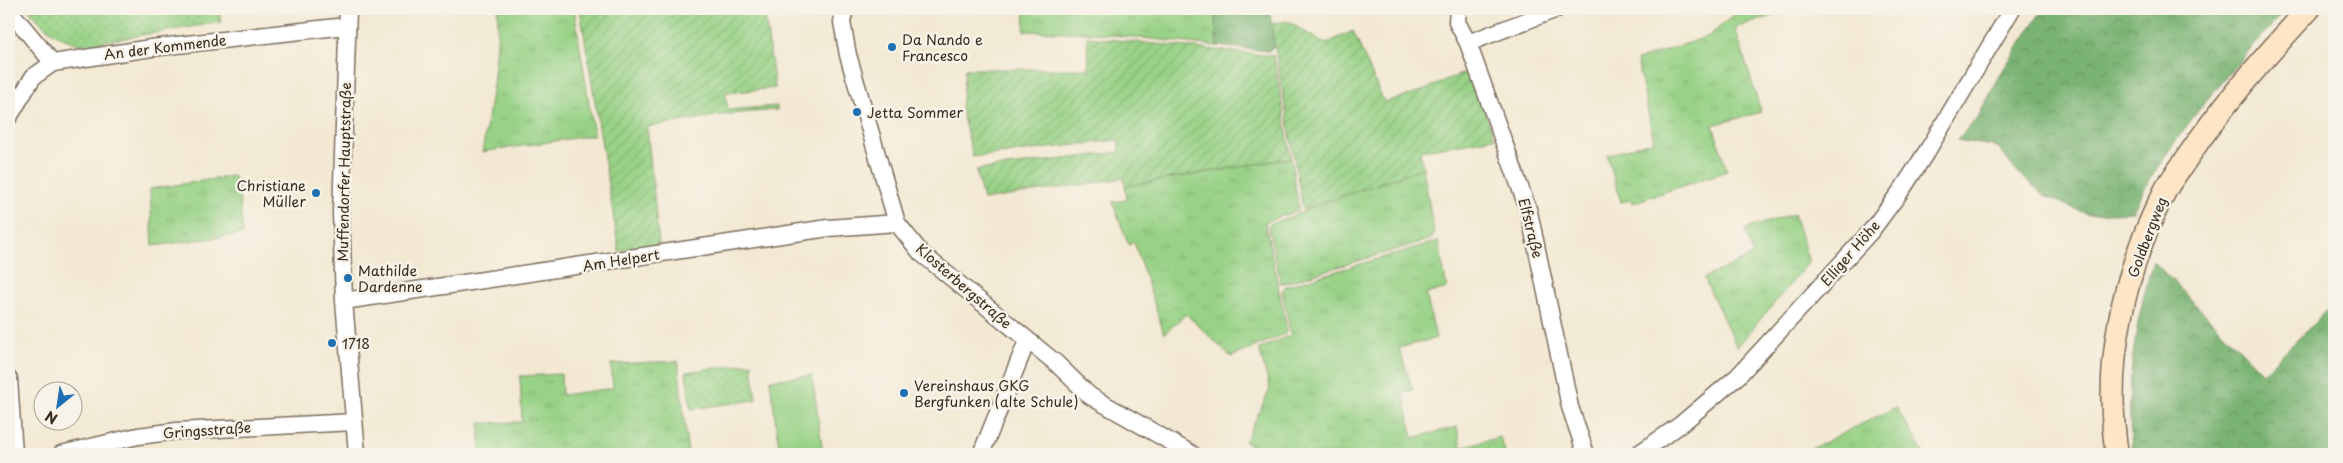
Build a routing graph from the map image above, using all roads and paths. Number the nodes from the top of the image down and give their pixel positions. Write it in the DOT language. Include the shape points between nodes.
graph roads {
  1 [pos="348,9"];
  2 [pos="845,9"];
  3 [pos="1458,9"];
  4 [pos="1557,9"];
  5 [pos="2012,9"];
  6 [pos="2309,9"];
  7 [pos="9,10"];
  8 [pos="346,26"];
  9 [pos="1468,44"];
  10 [pos="53,63"];
  11 [pos="9,117"];
  12 [pos="897,223"];
  13 [pos="344,301"];
  14 [pos="1027,341"];
  15 [pos="9,379"];
  16 [pos="354,422"];
  17 [pos="14,454"];
  18 [pos="61,454"];
  19 [pos="357,454"];
  20 [pos="981,454"];
  21 [pos="1192,454"];
  22 [pos="1586,454"];
  23 [pos="1638,454"];
  24 [pos="2117,454"];
  1 -- 8 [label="street, Muffendorfer Hauptstraße"];
  2 -- 12 [label="street, Klosterbergstraße" via="842,22 848,55"];
  3 -- 9 [label="street, Elfstraße" via="1457,22"];
  4 -- 9 [label="street"];
  5 -- 23 [label="street, Elliger Höhe" via="1904,188 1871,231 1738,376 1680,425"];
  6 -- 24 [label="street, Goldbergweg" via="2209,125 2164,192 2142,241 2122,304 2113,371 2113,432"];
  7 -- 10 [label="street"];
  8 -- 10 [label="street, An der Kommende" via="151,48"];
  8 -- 13 [label="street, Muffendorfer Hauptstraße" via="341,213"];
  9 -- 22 [label="street, Elfstraße" via="1528,212 1570,407"];
  10 -- 11 [label="street" via="33,77"];
  12 -- 13 [label="street, Am Helpert" via="828,228"];
  12 -- 14 [label="street, Klosterbergstraße" via="922,253"];
  13 -- 16 [label="street, Muffendorfer Hauptstraße"];
  14 -- 20 [label="street"];
  14 -- 21 [label="street, Klosterbergstraße" via="1090,396"];
  15 -- 17 [label="street"];
  16 -- 18 [label="street, Gringsstraße" via="177,431 138,436"];
  16 -- 19 [label="street, Muffendorfer Hauptstraße"];
}
